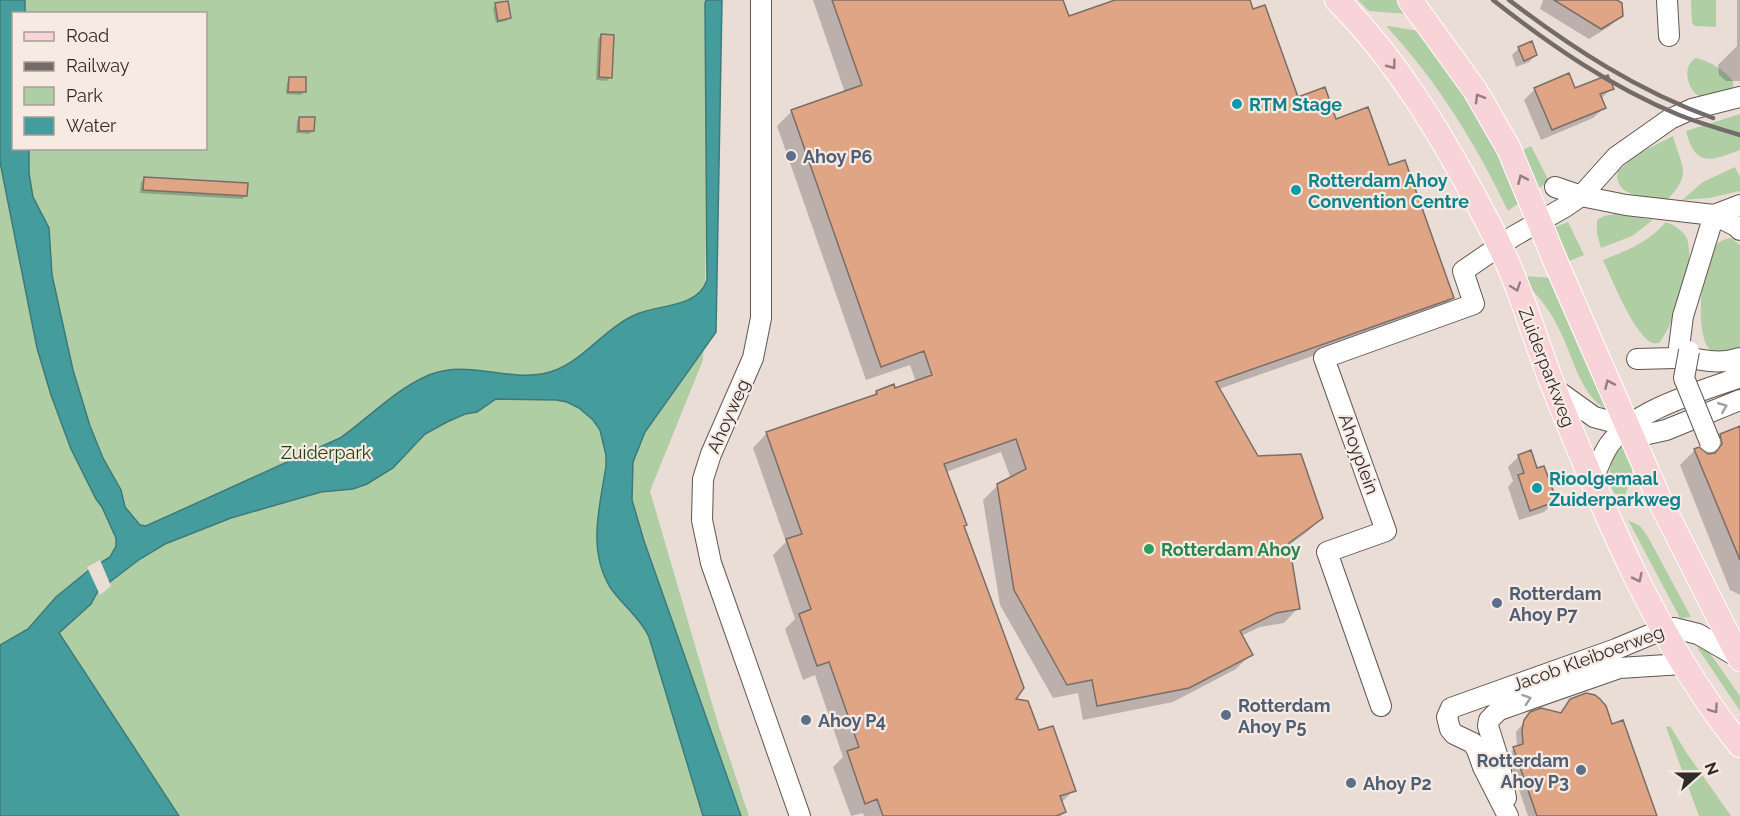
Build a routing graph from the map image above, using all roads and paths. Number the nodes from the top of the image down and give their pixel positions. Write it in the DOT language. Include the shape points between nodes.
graph roads {
  1 [pos="761,0"];
  2 [pos="1337,0"];
  3 [pos="1410,0"];
  4 [pos="1667,0"];
  5 [pos="1669,36"];
  6 [pos="1740,97"];
  7 [pos="1555,187"];
  8 [pos="1581,196"];
  9 [pos="1740,205"];
  10 [pos="1714,215"];
  11 [pos="1539,220"];
  12 [pos="1740,230"];
  13 [pos="1500,246"];
  14 [pos="1682,353"];
  15 [pos="1740,358"];
  16 [pos="1637,359"];
  17 [pos="1740,376"];
  18 [pos="1555,389"];
  19 [pos="1740,400"];
  20 [pos="1638,430"];
  21 [pos="1710,442"];
  22 [pos="1593,479"];
  23 [pos="1664,629"];
  24 [pos="1739,658"];
  25 [pos="1683,664"];
  26 [pos="1470,700"];
  27 [pos="1381,706"];
  28 [pos="1488,726"];
  29 [pos="1740,745"];
  30 [pos="800,816"];
  31 [pos="1508,816"];
  1 -- 30 [label="street, Ahoyweg" via="761,318 753,358 707,466 702,520 711,563"];
  2 -- 13 [label="main road, Zuiderparkweg, one-way" via="1404,81 1464,178"];
  11 -- 3 [label="main road, one-way" via="1509,149 1475,90"];
  4 -- 5 [label="street"];
  6 -- 8 [label="street" via="1689,102 1662,116 1616,157"];
  7 -- 8 [label="street"];
  8 -- 10 [label="street"];
  8 -- 11 [label="street"];
  9 -- 10 [label="street"];
  10 -- 12 [label="street"];
  10 -- 14 [label="street" via="1683,316"];
  11 -- 13 [label="street"];
  20 -- 11 [label="main road, one-way" via="1560,272"];
  13 -- 18 [label="main road, Zuiderparkweg, one-way"];
  13 -- 27 [label="street, Ahoyplein" via="1463,271 1474,304 1324,358 1386,531 1327,552"];
  14 -- 15 [label="street" via="1705,362"];
  14 -- 16 [label="street" via="1675,358"];
  14 -- 21 [label="street, bridge" via="1684,378"];
  17 -- 20 [label="street" via="1640,416"];
  18 -- 20 [label="street" via="1594,417"];
  18 -- 22 [label="main road, Zuiderparkweg"];
  20 -- 19 [label="street, one-way" via="1666,430"];
  20 -- 22 [label="street" via="1608,446"];
  20 -- 24 [label="main road" via="1660,503"];
  22 -- 23 [label="main road, Zuiderparkweg, one-way"];
  23 -- 24 [label="street, Jacob Kleiboerweg" via="1698,634"];
  23 -- 25 [label="main road, Zuiderparkweg"];
  23 -- 26 [label="street, Jacob Kleiboerweg"];
  28 -- 25 [label="street, Jacob Kleiboerweg, one-way" via="1494,714 1506,706 1603,672"];
  25 -- 29 [label="main road, Zuiderparkweg, one-way"];
  26 -- 28 [label="street, Jacob Kleiboerweg" via="1483,709"];
  26 -- 31 [label="street, Jacob Kleiboerweg" via="1451,708 1448,723 1454,734 1473,743"];
  28 -- 31 [label="street, Jacob Kleiboerweg" via="1499,761"];
}
